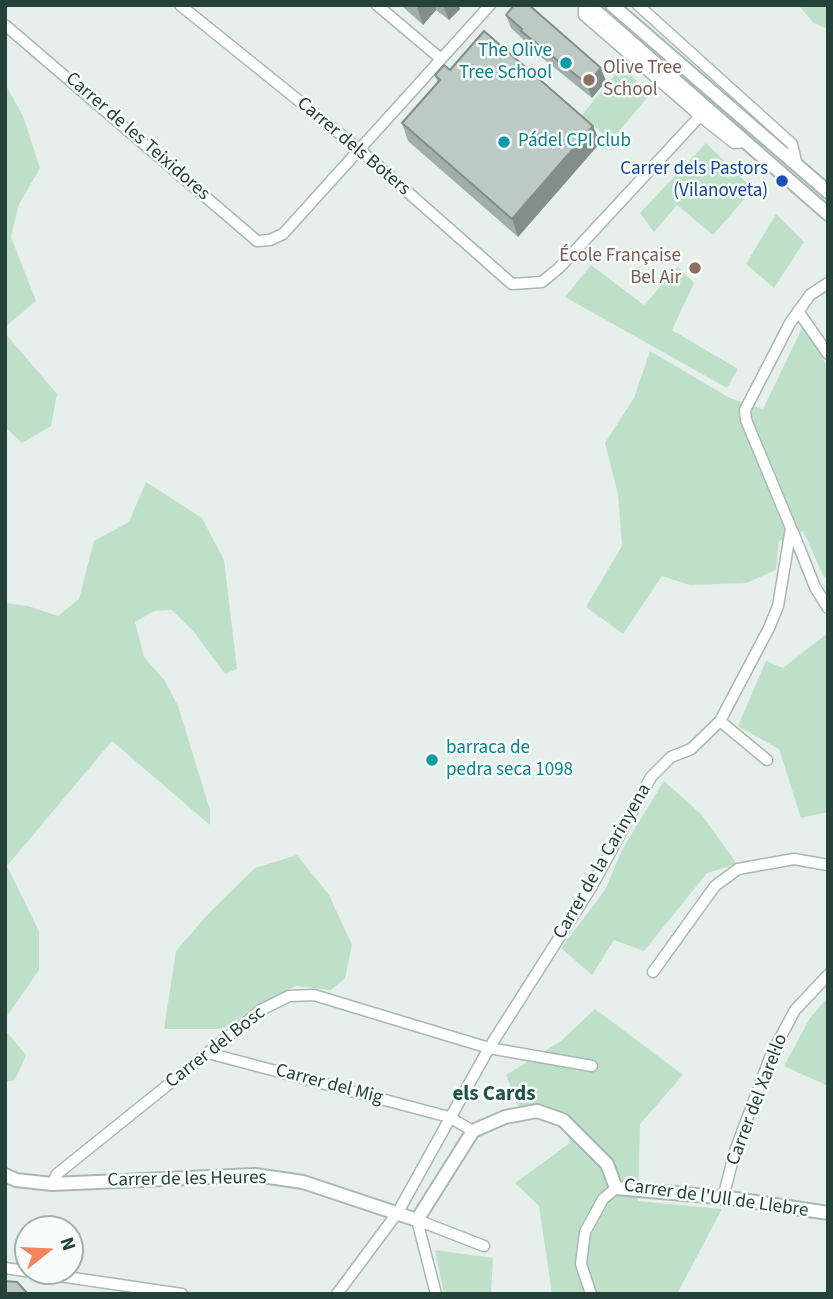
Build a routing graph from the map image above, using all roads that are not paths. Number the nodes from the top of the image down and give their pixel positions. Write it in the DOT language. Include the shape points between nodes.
graph roads {
  1 [pos="180,5"];
  2 [pos="377,5"];
  3 [pos="491,5"];
  4 [pos="586,5"];
  5 [pos="612,5"];
  6 [pos="638,5"];
  7 [pos="5,25"];
  8 [pos="442,60"];
  9 [pos="700,116"];
  10 [pos="746,142"];
  11 [pos="360,150"];
  12 [pos="797,166"];
  13 [pos="828,192"];
  14 [pos="828,214"];
  15 [pos="828,283"];
  16 [pos="798,311"];
  17 [pos="828,354"];
  18 [pos="791,528"];
  19 [pos="828,607"];
  20 [pos="720,721"];
  21 [pos="768,760"];
  22 [pos="828,865"];
  23 [pos="653,972"];
  24 [pos="828,975"];
  25 [pos="489,1048"];
  26 [pos="208,1053"];
  27 [pos="592,1066"];
  28 [pos="449,1117"];
  29 [pos="473,1130"];
  30 [pos="5,1175"];
  31 [pos="52,1184"];
  32 [pos="616,1188"];
  33 [pos="723,1198"];
  34 [pos="398,1212"];
  35 [pos="828,1213"];
  36 [pos="417,1220"];
  37 [pos="484,1246"];
  38 [pos="5,1268"];
  39 [pos="182,1294"];
  40 [pos="337,1294"];
  41 [pos="436,1294"];
  42 [pos="591,1294"];
  1 -- 11 [label="street, Carrer dels Boters"];
  2 -- 8 [label="street"];
  3 -- 8 [label="street"];
  4 -- 9 [label="street" via="584,15"];
  4 -- 10 [label="street"];
  5 -- 12 [label="street"];
  6 -- 12 [label="street" via="792,144"];
  7 -- 11 [label="street, Carrer de les Teixidores" via="257,240 283,234"];
  8 -- 11 [label="street"];
  9 -- 10 [label="street" via="734,143"];
  9 -- 11 [label="street, Carrer dels Boters" via="559,268 542,282 525,286 512,284"];
  10 -- 14 [label="street"];
  12 -- 13 [label="street"];
  15 -- 16 [label="street" via="810,295"];
  16 -- 17 [label="street"];
  16 -- 18 [label="street" via="745,410"];
  18 -- 19 [label="street"];
  18 -- 20 [label="street, Carrer de la Carinyena" via="778,606"];
  20 -- 21 [label="street"];
  20 -- 25 [label="street, Carrer de la Carinyena" via="652,777 582,904"];
  22 -- 23 [label="street" via="794,859 738,869 715,886"];
  24 -- 33 [label="street, Carrer del Xarel·lo" via="795,1010 771,1055 735,1151"];
  25 -- 26 [label="street, Carrer del Bosc" via="314,995 289,996 261,1010"];
  25 -- 27 [label="street, Carrer del Bosc"];
  25 -- 28 [label="street, Carrer de la Carinyena"];
  26 -- 28 [label="street, Carrer del Mig"];
  26 -- 31 [label="street, Carrer del Bosc" via="57,1174"];
  28 -- 29 [label="street"];
  28 -- 34 [label="street, Carrer de la Carinyena"];
  29 -- 32 [label="street, Carrer de l'Ull de Llebre" via="537,1111 563,1119 607,1164"];
  29 -- 36 [label="street"];
  30 -- 31 [label="street, Carrer de les Heures"];
  31 -- 34 [label="street, Carrer de les Heures" via="255,1175 303,1182"];
  32 -- 33 [label="street, Carrer de l'Ull de Llebre"];
  32 -- 42 [label="street" via="603,1199 584,1232 581,1264"];
  33 -- 35 [label="street, Carrer de l'Ull de Llebre"];
  34 -- 36 [label="street, Carrer de les Heures"];
  34 -- 40 [label="street, Carrer de la Carinyena"];
  36 -- 37 [label="street, Carrer de les Heures"];
  36 -- 41 [label="street"];
  38 -- 39 [label="street"];
}
